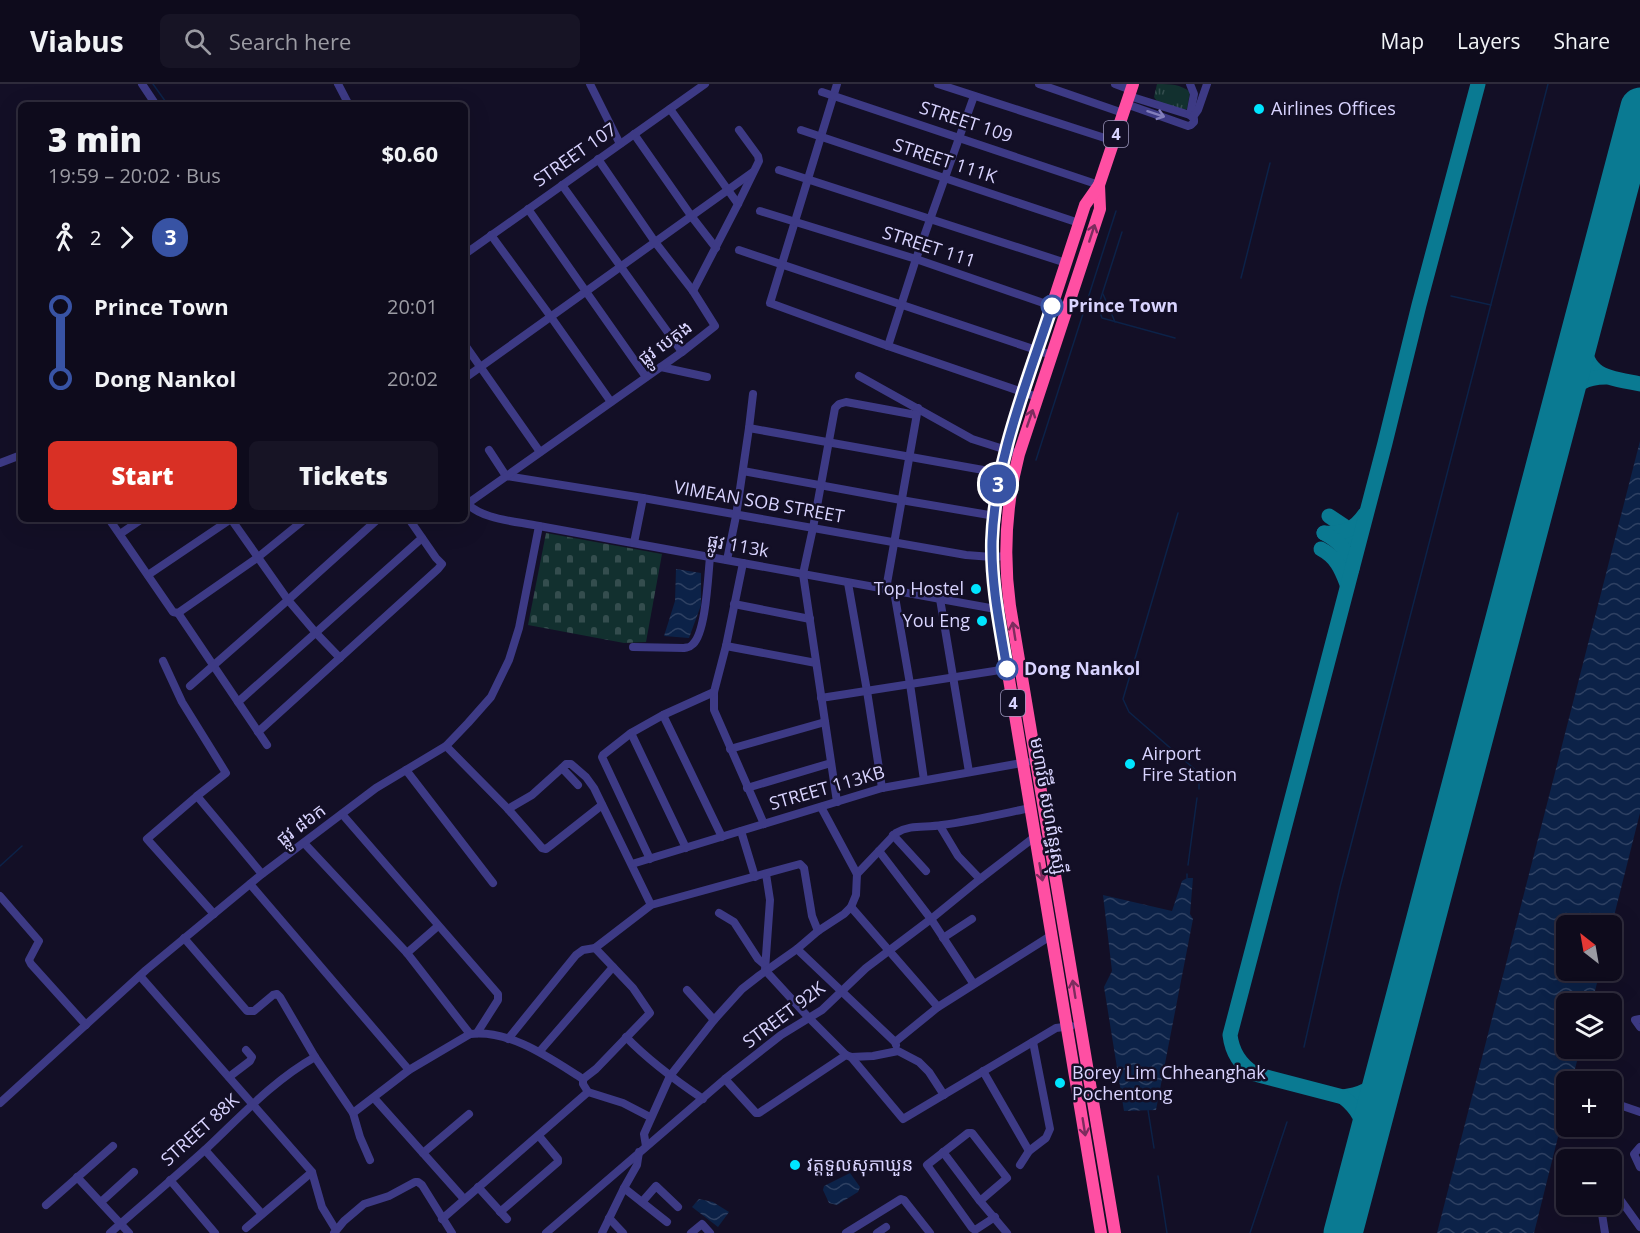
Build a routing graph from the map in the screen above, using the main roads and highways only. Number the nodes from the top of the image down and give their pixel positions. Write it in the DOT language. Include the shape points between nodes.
graph roads {
  1 [pos="1129,97"];
  2 [pos="1099,184"];
  3 [pos="1115,1231"];
  4 [pos="1099,1233"];
  1 -- 2 [label="highway, មហាវិថី សហព័ន្ធរុស្ស៊ី / 4"];
  3 -- 2 [label="highway, មហាវិថី សហព័ន្ធរុស្ស៊ី / 4, one-way" via="1010,606 1006,556 1012,485 1019,454 1100,209"];
  2 -- 4 [label="highway, មហាវិថី សហព័ន្ធរុស្ស៊ី / 4, one-way" via="1085,205 1005,451 994,516 992,557 997,608"];
}
